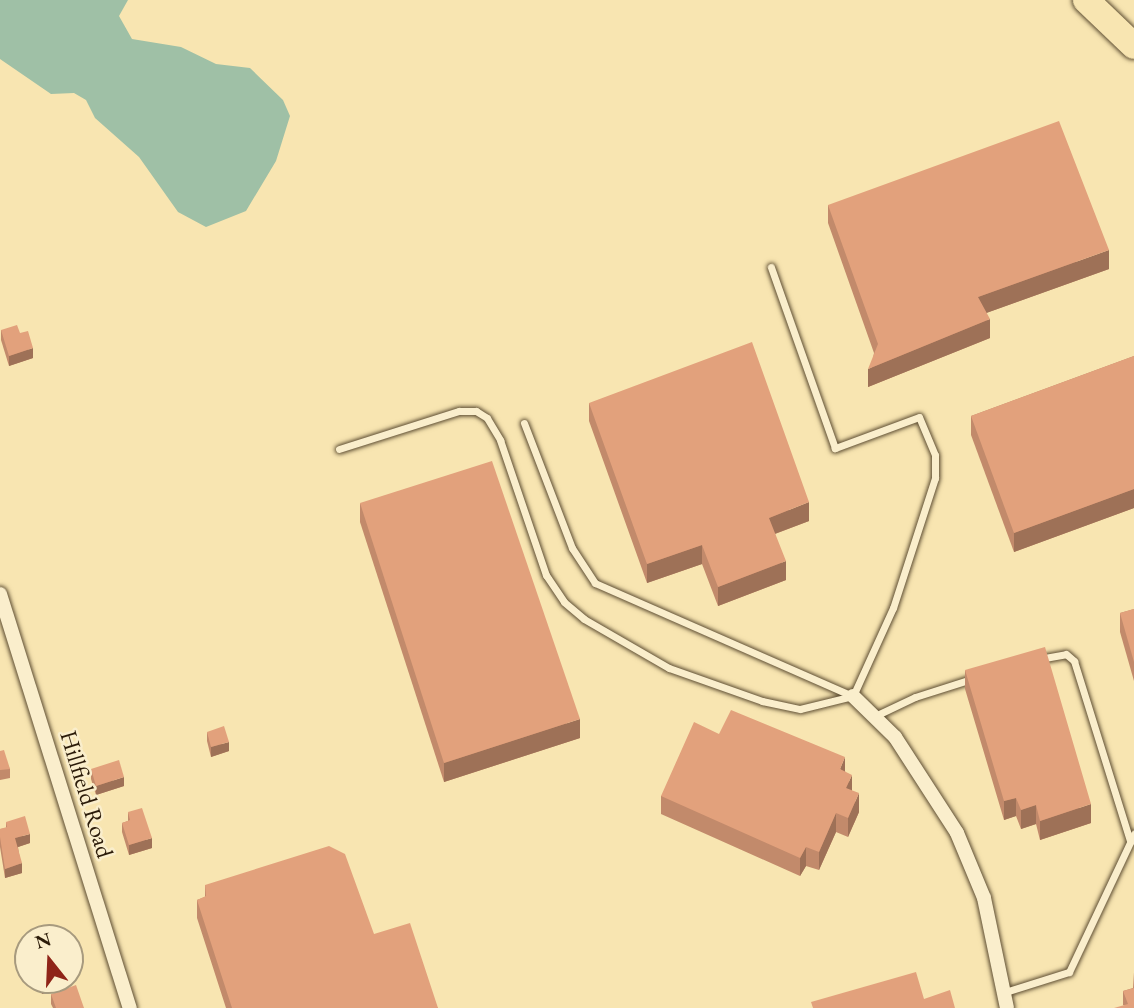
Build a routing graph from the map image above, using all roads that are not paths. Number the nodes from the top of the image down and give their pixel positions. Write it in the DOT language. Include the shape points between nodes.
graph roads {
  1 [pos="1086,0"];
  2 [pos="1134,46"];
  3 [pos="771,267"];
  4 [pos="524,424"];
  5 [pos="339,449"];
  6 [pos="0,594"];
  7 [pos="1030,662"];
  8 [pos="991,673"];
  9 [pos="853,696"];
  10 [pos="874,717"];
  11 [pos="1132,838"];
  12 [pos="1005,992"];
  13 [pos="131,1008"];
  14 [pos="1007,1008"];
  1 -- 2 [label="highway"];
  3 -- 9 [label="lane" via="835,448 919,417 935,455 935,478 893,608"];
  4 -- 9 [label="lane" via="576,557 595,583"];
  5 -- 9 [label="lane" via="459,411 476,411 487,418 500,440 546,575 564,602 584,619 668,668 762,701 800,709"];
  6 -- 13 [label="street, Hillfield Road"];
  7 -- 11 [label="lane" via="1066,653 1074,661"];
  8 -- 10 [label="lane" via="915,697"];
  9 -- 10 [label="street"];
  10 -- 12 [label="street" via="895,737 957,833 984,898"];
  11 -- 12 [label="lane" via="1069,972"];
  12 -- 14 [label="street"];
}
